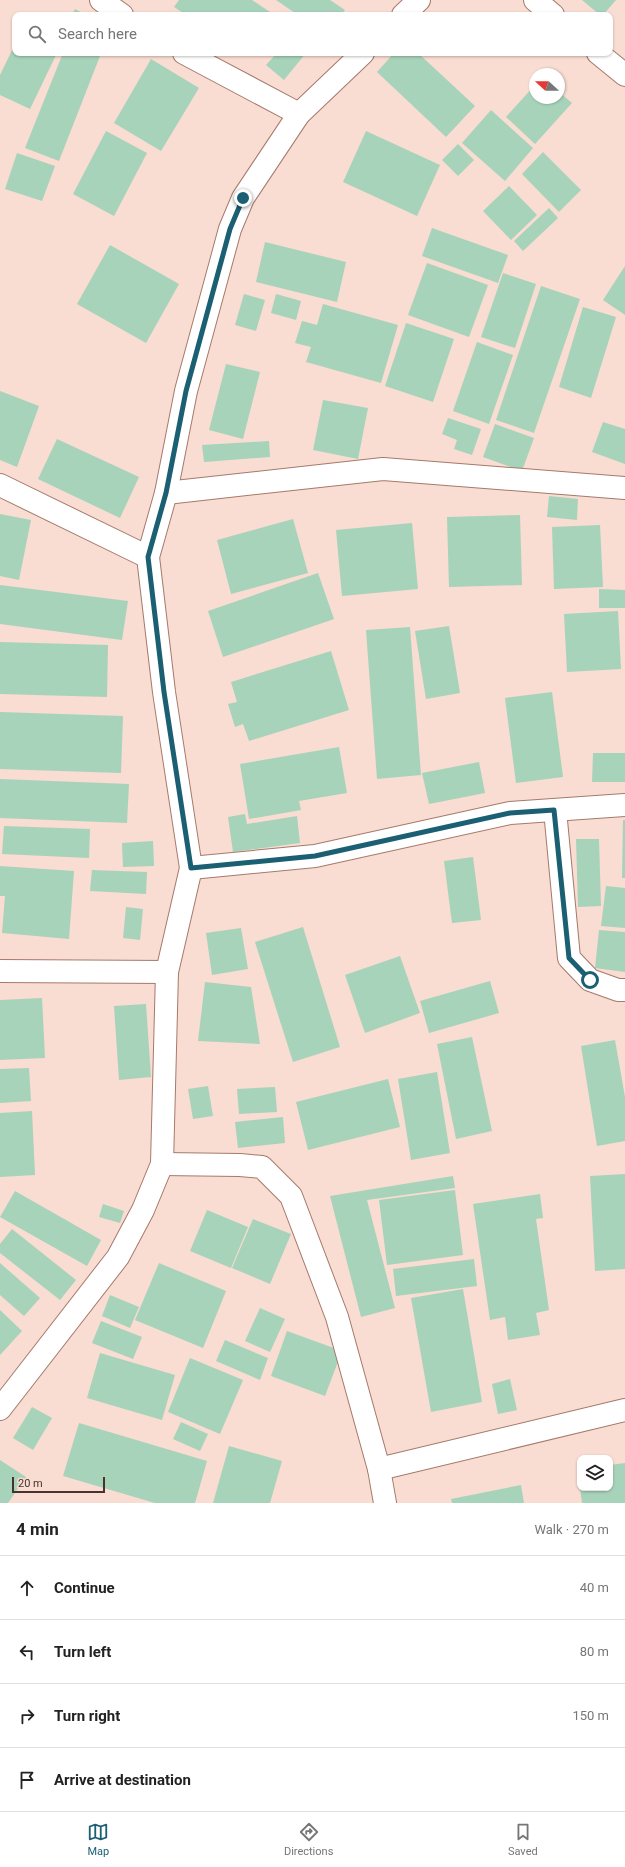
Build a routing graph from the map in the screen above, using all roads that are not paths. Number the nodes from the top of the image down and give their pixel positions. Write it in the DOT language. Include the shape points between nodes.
graph roads {
  1 [pos="101,0"];
  2 [pos="419,0"];
  3 [pos="536,0"];
  4 [pos="118,12"];
  5 [pos="406,12"];
  6 [pos="550,12"];
  7 [pos="190,56"];
  8 [pos="360,56"];
  9 [pos="602,56"];
  10 [pos="625,76"];
  11 [pos="299,114"];
  12 [pos="0,485"];
  13 [pos="625,488"];
  14 [pos="166,493"];
  15 [pos="148,557"];
  16 [pos="625,805"];
  17 [pos="554,810"];
  18 [pos="191,868"];
  19 [pos="0,971"];
  20 [pos="168,972"];
  21 [pos="625,990"];
  22 [pos="162,1164"];
  23 [pos="0,1409"];
  24 [pos="625,1410"];
  25 [pos="379,1469"];
  26 [pos="384,1503"];
  1 -- 4 [label="street"];
  2 -- 5 [label="street"];
  3 -- 6 [label="street"];
  7 -- 11 [label="street"];
  8 -- 11 [label="street"];
  9 -- 10 [label="street"];
  11 -- 14 [label="street" via="243,198 230,229 186,391"];
  12 -- 15 [label="street"];
  13 -- 14 [label="street" via="383,469"];
  14 -- 15 [label="street"];
  15 -- 18 [label="street" via="164,692"];
  16 -- 17 [label="street"];
  17 -- 18 [label="street" via="510,813 315,856"];
  17 -- 21 [label="street" via="569,958 590,980"];
  18 -- 20 [label="street"];
  19 -- 20 [label="street"];
  20 -- 22 [label="street"];
  22 -- 23 [label="street" via="143,1210 118,1257"];
  22 -- 25 [label="street" via="262,1167 292,1196 337,1317"];
  24 -- 25 [label="street"];
  25 -- 26 [label="street"];
}
